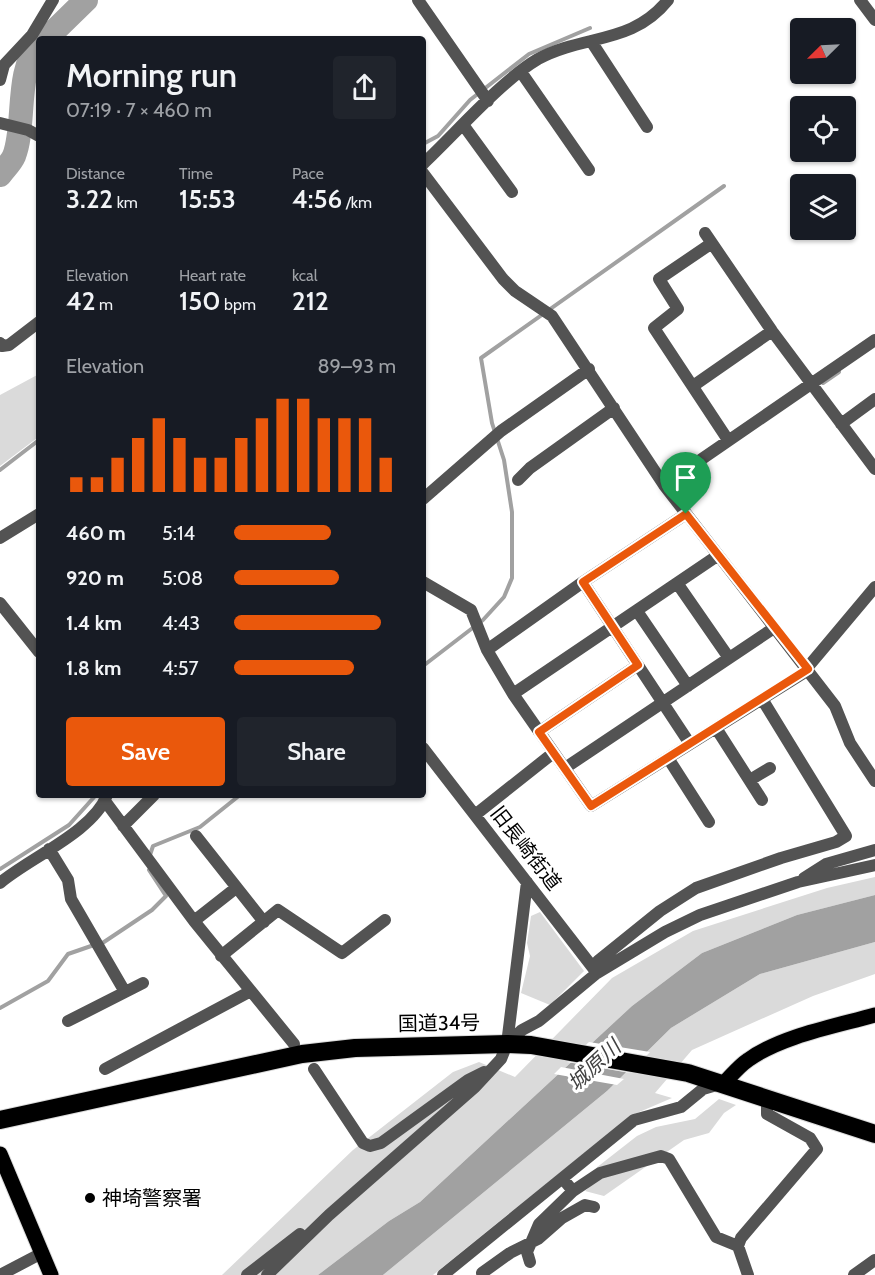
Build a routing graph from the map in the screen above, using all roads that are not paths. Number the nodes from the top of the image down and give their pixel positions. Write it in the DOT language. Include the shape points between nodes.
graph roads {
  1 [pos="53,0"];
  2 [pos="418,0"];
  3 [pos="668,0"];
  4 [pos="860,0"];
  5 [pos="875,20"];
  6 [pos="591,41"];
  7 [pos="521,72"];
  8 [pos="0,80"];
  9 [pos="488,101"];
  10 [pos="6,124"];
  11 [pos="464,126"];
  12 [pos="647,127"];
  13 [pos="34,133"];
  14 [pos="426,161"];
  15 [pos="590,170"];
  16 [pos="426,177"];
  17 [pos="512,192"];
  18 [pos="36,324"];
  19 [pos="772,331"];
  20 [pos="875,340"];
  21 [pos="0,343"];
  22 [pos="589,369"];
  23 [pos="811,384"];
  24 [pos="693,386"];
  25 [pos="875,399"];
  26 [pos="614,408"];
  27 [pos="841,424"];
  28 [pos="728,440"];
  29 [pos="875,469"];
  30 [pos="518,480"];
  31 [pos="664,485"];
  32 [pos="426,496"];
  33 [pos="686,514"];
  34 [pos="36,516"];
  35 [pos="0,538"];
  36 [pos="717,556"];
  37 [pos="583,582"];
  38 [pos="677,583"];
  39 [pos="426,584"];
  40 [pos="875,587"];
  41 [pos="0,603"];
  42 [pos="637,611"];
  43 [pos="613,627"];
  44 [pos="774,628"];
  45 [pos="36,648"];
  46 [pos="487,650"];
  47 [pos="729,658"];
  48 [pos="638,665"];
  49 [pos="808,669"];
  50 [pos="688,686"];
  51 [pos="513,694"];
  52 [pos="762,699"];
  53 [pos="663,703"];
  54 [pos="716,728"];
  55 [pos="539,732"];
  56 [pos="690,744"];
  57 [pos="426,752"];
  58 [pos="552,754"];
  59 [pos="668,758"];
  60 [pos="566,768"];
  61 [pos="770,768"];
  62 [pos="750,780"];
  63 [pos="875,781"];
  64 [pos="106,798"];
  65 [pos="151,798"];
  66 [pos="762,800"];
  67 [pos="475,814"];
  68 [pos="710,822"];
  69 [pos="123,826"];
  70 [pos="196,836"];
  71 [pos="49,849"];
  72 [pos="875,850"];
  73 [pos="875,865"];
  74 [pos="527,882"];
  75 [pos="798,882"];
  76 [pos="0,883"];
  77 [pos="236,888"];
  78 [pos="385,920"];
  79 [pos="194,921"];
  80 [pos="264,922"];
  81 [pos="221,956"];
  82 [pos="597,972"];
  83 [pos="143,983"];
  84 [pos="124,992"];
  85 [pos="249,992"];
  86 [pos="875,1015"];
  87 [pos="68,1021"];
  88 [pos="294,1044"];
  89 [pos="507,1044"];
  90 [pos="496,1065"];
  91 [pos="105,1069"];
  92 [pos="314,1070"];
  93 [pos="724,1083"];
  94 [pos="767,1097"];
  95 [pos="0,1119"];
  96 [pos="875,1134"];
  97 [pos="0,1154"];
  98 [pos="563,1179"];
  99 [pos="573,1191"];
  100 [pos="594,1207"];
  101 [pos="328,1215"];
  102 [pos="529,1244"];
  103 [pos="738,1246"];
  104 [pos="42,1253"];
  105 [pos="875,1260"];
  106 [pos="530,1262"];
  107 [pos="482,1274"];
  108 [pos="0,1275"];
  109 [pos="51,1275"];
  110 [pos="247,1275"];
  111 [pos="267,1275"];
  112 [pos="443,1275"];
  113 [pos="748,1275"];
  114 [pos="854,1275"];
  1 -- 8 [label="street" via="32,35 4,65"];
  2 -- 9 [label="street"];
  3 -- 6 [label="street" via="641,26"];
  4 -- 5 [label="street"];
  6 -- 7 [label="street" via="538,59"];
  6 -- 12 [label="street"];
  7 -- 9 [label="street"];
  7 -- 15 [label="street"];
  9 -- 11 [label="street"];
  10 -- 13 [label="street"];
  11 -- 14 [label="street"];
  11 -- 17 [label="street"];
  16 -- 22 [label="street" via="502,279 548,312"];
  18 -- 21 [label="street" via="9,345"];
  19 -- 23 [label="street"];
  19 -- 24 [label="street"];
  19 -- 24 [label="street" via="709,238 659,279 678,309 654,328"];
  20 -- 23 [label="street"];
  22 -- 26 [label="street"];
  22 -- 32 [label="street" via="501,431"];
  23 -- 27 [label="street"];
  23 -- 28 [label="street"];
  24 -- 28 [label="street"];
  25 -- 27 [label="street"];
  26 -- 30 [label="street"];
  26 -- 31 [label="street"];
  27 -- 29 [label="street"];
  28 -- 31 [label="street"];
  31 -- 33 [label="street"];
  33 -- 36 [label="street"];
  33 -- 37 [label="street"];
  34 -- 35 [label="street"];
  36 -- 38 [label="street"];
  36 -- 44 [label="street"];
  37 -- 43 [label="street"];
  37 -- 46 [label="street"];
  38 -- 42 [label="street"];
  38 -- 47 [label="street"];
  39 -- 46 [label="street" via="471,610"];
  40 -- 49 [label="street"];
  41 -- 45 [label="street"];
  42 -- 43 [label="street"];
  42 -- 50 [label="street"];
  43 -- 48 [label="street"];
  43 -- 51 [label="street"];
  44 -- 47 [label="street"];
  44 -- 49 [label="street"];
  46 -- 51 [label="street"];
  47 -- 50 [label="street"];
  48 -- 53 [label="street"];
  48 -- 55 [label="street"];
  49 -- 52 [label="street"];
  49 -- 63 [label="street" via="835,706 850,743"];
  50 -- 53 [label="street"];
  51 -- 55 [label="street"];
  52 -- 54 [label="street"];
  52 -- 82 [label="street" via="846,836 696,888 660,911 598,961"];
  53 -- 56 [label="street"];
  53 -- 60 [label="street"];
  54 -- 56 [label="street"];
  54 -- 62 [label="street"];
  55 -- 58 [label="street"];
  56 -- 59 [label="street"];
  57 -- 67 [label="street, 旧長崎街道"];
  58 -- 60 [label="street"];
  58 -- 67 [label="street"];
  59 -- 60 [label="street" via="591,806"];
  59 -- 68 [label="street"];
  61 -- 62 [label="street"];
  62 -- 66 [label="street"];
  64 -- 69 [label="street"];
  64 -- 71 [label="street" via="87,820"];
  65 -- 69 [label="street"];
  67 -- 74 [label="street, 旧長崎街道"];
  69 -- 79 [label="street"];
  70 -- 77 [label="street"];
  71 -- 76 [label="street"];
  71 -- 84 [label="street" via="68,880 71,899"];
  72 -- 75 [label="street" via="826,864"];
  73 -- 75 [label="street"];
  74 -- 82 [label="street, 旧長崎街道"];
  74 -- 89 [label="street"];
  75 -- 82 [label="street" via="700,915"];
  77 -- 79 [label="street"];
  77 -- 80 [label="street"];
  78 -- 80 [label="street" via="342,953 278,910"];
  79 -- 81 [label="street"];
  80 -- 81 [label="street"];
  81 -- 85 [label="street"];
  82 -- 89 [label="street"];
  83 -- 84 [label="street"];
  84 -- 87 [label="street"];
  85 -- 88 [label="street"];
  85 -- 91 [label="street"];
  86 -- 93 [label="main road" via="779,1045 748,1060"];
  89 -- 90 [label="street"];
  89 -- 93 [label="highway, 国道34号" via="688,1073"];
  89 -- 95 [label="highway, 国道34号" via="355,1048 302,1054"];
  90 -- 92 [label="street" via="468,1080 381,1143 370,1146 363,1143"];
  90 -- 101 [label="street"];
  93 -- 94 [label="highway, 国道34号"];
  93 -- 98 [label="street" via="703,1089 681,1107 634,1120"];
  94 -- 96 [label="highway, 国道34号"];
  94 -- 103 [label="street" via="767,1114 810,1138 817,1149"];
  97 -- 104 [label="main road"];
  98 -- 99 [label="street"];
  98 -- 112 [label="street"];
  99 -- 102 [label="street" via="539,1224"];
  99 -- 103 [label="street" via="600,1173 661,1156 669,1159 716,1237"];
  100 -- 102 [label="street" via="585,1205"];
  101 -- 110 [label="street"];
  101 -- 111 [label="street"];
  102 -- 106 [label="street" via="526,1252"];
  102 -- 107 [label="street"];
  103 -- 113 [label="street"];
  104 -- 108 [label="street"];
  104 -- 109 [label="main road"];
  105 -- 114 [label="street"];
}
